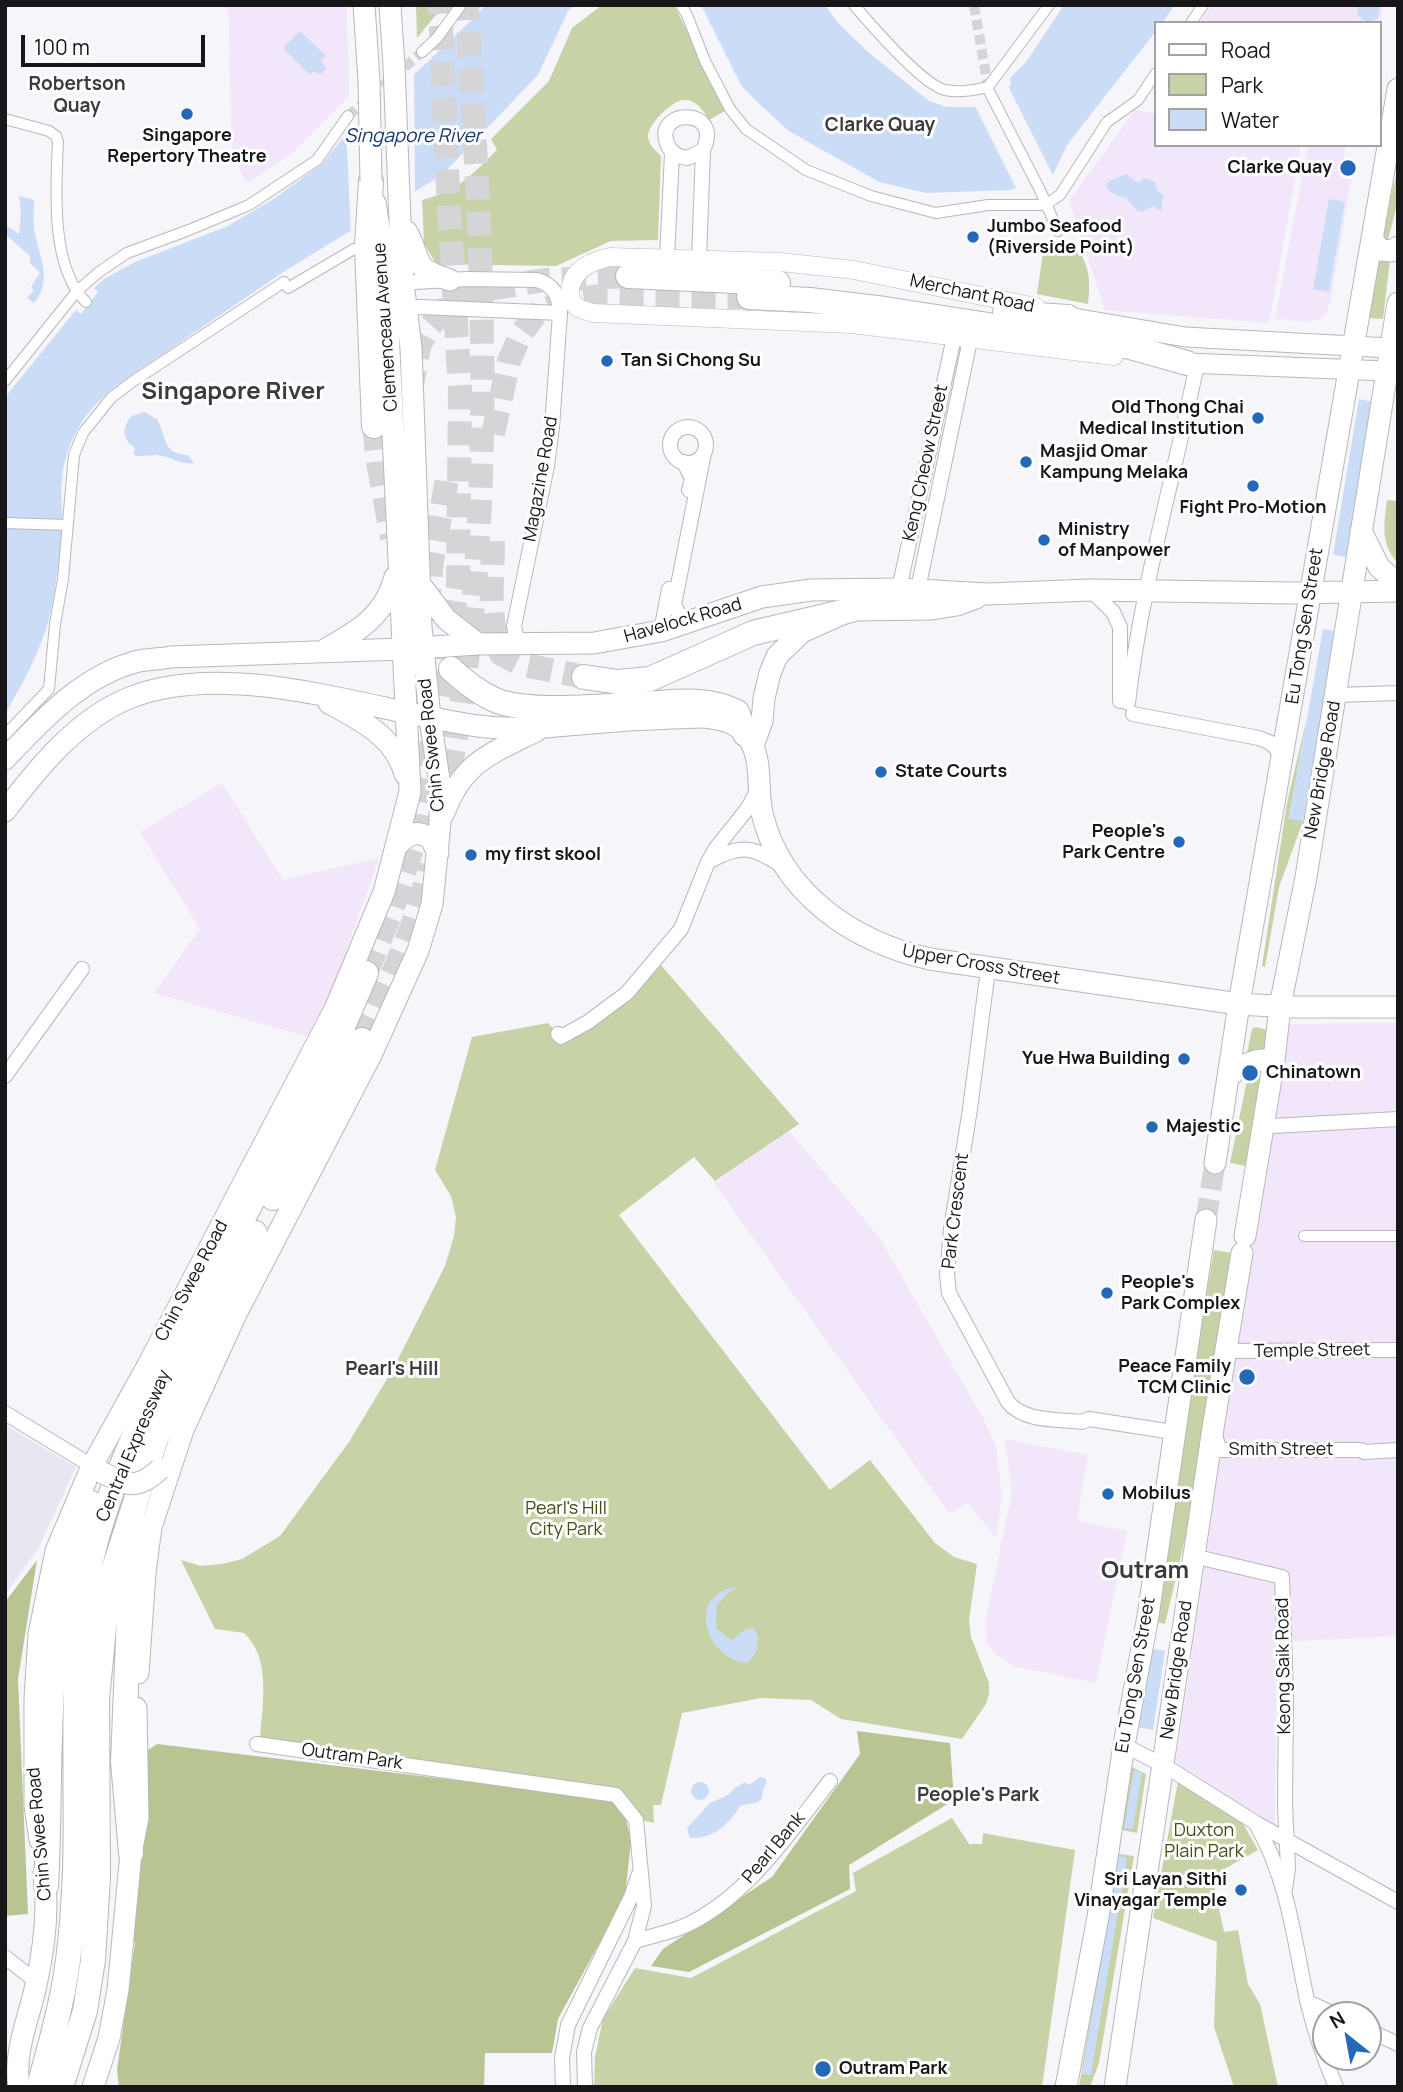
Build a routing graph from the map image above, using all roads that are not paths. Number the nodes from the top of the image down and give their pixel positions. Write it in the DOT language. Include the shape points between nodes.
graph roads {
  1 [pos="364,5"];
  2 [pos="390,5"];
  3 [pos="461,5"];
  4 [pos="681,5"];
  5 [pos="854,5"];
  6 [pos="1049,5"];
  7 [pos="1203,5"];
  8 [pos="1192,21"];
  9 [pos="422,52"];
  10 [pos="1154,76"];
  11 [pos="1398,89"];
  12 [pos="985,91"];
  13 [pos="348,116"];
  14 [pos="5,119"];
  15 [pos="703,150"];
  16 [pos="673,153"];
  17 [pos="372,181"];
  18 [pos="1045,205"];
  19 [pos="1058,231"];
  20 [pos="385,237"];
  21 [pos="1372,238"];
  22 [pos="1398,247"];
  23 [pos="667,258"];
  24 [pos="699,259"];
  25 [pos="628,276"];
  26 [pos="450,280"];
  27 [pos="394,283"];
  28 [pos="76,291"];
  29 [pos="749,297"];
  30 [pos="86,302"];
  31 [pos="1398,303"];
  32 [pos="397,308"];
  33 [pos="560,313"];
  34 [pos="1068,317"];
  35 [pos="962,338"];
  36 [pos="1352,346"];
  37 [pos="1394,348"];
  38 [pos="1192,364"];
  39 [pos="1349,369"];
  40 [pos="1392,370"];
  41 [pos="5,381"];
  42 [pos="944,381"];
  43 [pos="961,384"];
  44 [pos="374,426"];
  45 [pos="704,453"];
  46 [pos="928,458"];
  47 [pos="944,461"];
  48 [pos="684,462"];
  49 [pos="918,501"];
  50 [pos="935,504"];
  51 [pos="5,523"];
  52 [pos="67,525"];
  53 [pos="1361,531"];
  54 [pos="911,533"];
  55 [pos="928,536"];
  56 [pos="399,561"];
  57 [pos="419,582"];
  58 [pos="1398,584"];
  59 [pos="908,589"];
  60 [pos="1091,590"];
  61 [pos="1145,591"];
  62 [pos="1398,591"];
  63 [pos="1311,592"];
  64 [pos="1350,593"];
  65 [pos="988,594"];
  66 [pos="851,610"];
  67 [pos="690,621"];
  68 [pos="661,631"];
  69 [pos="478,644"];
  70 [pos="518,644"];
  71 [pos="412,648"];
  72 [pos="324,650"];
  73 [pos="451,669"];
  74 [pos="584,677"];
  75 [pos="309,692"];
  76 [pos="1398,693"];
  77 [pos="1336,695"];
  78 [pos="1127,707"];
  79 [pos="406,713"];
  80 [pos="430,718"];
  81 [pos="537,730"];
  82 [pos="5,735"];
  83 [pos="749,740"];
  84 [pos="1283,757"];
  85 [pos="5,760"];
  86 [pos="758,788"];
  87 [pos="410,792"];
  88 [pos="5,811"];
  89 [pos="440,823"];
  90 [pos="397,846"];
  91 [pos="438,853"];
  92 [pos="708,862"];
  93 [pos="788,870"];
  94 [pos="988,968"];
  95 [pos="82,969"];
  96 [pos="366,973"];
  97 [pos="1239,1004"];
  98 [pos="1280,1006"];
  99 [pos="1398,1007"];
  100 [pos="558,1034"];
  101 [pos="362,1040"];
  102 [pos="1274,1060"];
  103 [pos="5,1076"];
  104 [pos="1229,1077"];
  105 [pos="1398,1119"];
  106 [pos="1264,1124"];
  107 [pos="1215,1163"];
  108 [pos="1206,1220"];
  109 [pos="1304,1236"];
  110 [pos="1398,1236"];
  111 [pos="1398,1350"];
  112 [pos="1226,1351"];
  113 [pos="161,1401"];
  114 [pos="5,1413"];
  115 [pos="1213,1429"];
  116 [pos="183,1430"];
  117 [pos="1173,1436"];
  118 [pos="1398,1450"];
  119 [pos="1289,1452"];
  120 [pos="1209,1456"];
  121 [pos="96,1466"];
  122 [pos="1193,1556"];
  123 [pos="1184,1619"];
  124 [pos="1146,1628"];
  125 [pos="257,1744"];
  126 [pos="1124,1745"];
  127 [pos="1163,1765"];
  128 [pos="830,1781"];
  129 [pos="87,1791"];
  130 [pos="1285,1805"];
  131 [pos="1256,1823"];
  132 [pos="1287,1841"];
  133 [pos="131,1853"];
  134 [pos="640,1870"];
  135 [pos="46,1886"];
  136 [pos="1285,1889"];
  137 [pos="1398,1902"];
  138 [pos="635,1941"];
  139 [pos="5,1957"];
  140 [pos="37,1982"];
  141 [pos="1308,2002"];
  142 [pos="1312,2004"];
  143 [pos="1382,2037"];
  144 [pos="109,2038"];
  145 [pos="1398,2044"];
  146 [pos="20,2050"];
  147 [pos="5,2069"];
  148 [pos="19,2087"];
  149 [pos="38,2087"];
  150 [pos="61,2087"];
  151 [pos="93,2087"];
  152 [pos="110,2087"];
  153 [pos="563,2087"];
  154 [pos="585,2087"];
  155 [pos="1066,2087"];
  156 [pos="1115,2087"];
  157 [pos="1336,2087"];
  1 -- 17 [label="main road, bridge"];
  2 -- 20 [label="main road, Clemenceau Avenue, bridge" via="394,65"];
  3 -- 9 [label="street"];
  4 -- 18 [label="street" via="730,109 746,129 806,170 871,196 936,213 988,205"];
  5 -- 12 [label="street" via="901,58 941,89"];
  6 -- 12 [label="street"];
  7 -- 8 [label="street"];
  10 -- 18 [label="street" via="1138,100 1107,122 1060,195"];
  11 -- 21 [label="main road, Eu Tong Sen Street"];
  12 -- 18 [label="street"];
  13 -- 28 [label="street" via="317,160 249,205 127,253"];
  14 -- 28 [label="street" via="56,136 55,224"];
  15 -- 16 [label="street" via="688,158"];
  15 -- 16 [label="street" via="704,125 689,116 672,121 667,128 665,137"];
  15 -- 24 [label="street"];
  16 -- 23 [label="street"];
  17 -- 20 [label="highway"];
  18 -- 19 [label="street"];
  20 -- 26 [label="main road" via="414,252 425,271"];
  20 -- 27 [label="main road, Clemenceau Avenue"];
  20 -- 44 [label="highway"];
  20 -- 52 [label="street" via="288,288 284,282 111,398 83,433 74,455"];
  21 -- 22 [label="main road" via="1380,250"];
  21 -- 36 [label="main road, Eu Tong Sen Street"];
  23 -- 24 [label="street, Merchant Road"];
  23 -- 35 [label="street, Merchant Road" via="610,257 591,262 574,275 570,297 576,307 593,313 852,324"];
  24 -- 34 [label="street, Merchant Road" via="854,270 1019,302"];
  25 -- 34 [label="highway" via="835,286 1017,315"];
  26 -- 27 [label="street"];
  26 -- 33 [label="street" via="548,283 554,288"];
  27 -- 32 [label="main road, Clemenceau Avenue"];
  28 -- 30 [label="street"];
  28 -- 41 [label="street"];
  29 -- 38 [label="highway" via="885,309 1129,347"];
  31 -- 37 [label="main road, New Bridge Road"];
  32 -- 33 [label="street"];
  32 -- 56 [label="main road, Clemenceau Avenue"];
  32 -- 57 [label="main road, Clemenceau Avenue" via="411,348"];
  33 -- 70 [label="street, Magazine Road" via="552,427 514,626"];
  34 -- 36 [label="main road, Merchant Road" via="1185,337"];
  35 -- 38 [label="street"];
  35 -- 42 [label="street, Keng Cheow Street"];
  35 -- 43 [label="street, Keng Cheow Street"];
  36 -- 37 [label="main road, Merchant Road"];
  36 -- 39 [label="main road, Eu Tong Sen Street"];
  37 -- 40 [label="main road, New Bridge Road"];
  38 -- 39 [label="main road"];
  38 -- 61 [label="street" via="1186,419"];
  39 -- 40 [label="main road"];
  39 -- 63 [label="main road, Eu Tong Sen Street"];
  40 -- 53 [label="main road, New Bridge Road"];
  42 -- 43 [label="street"];
  42 -- 46 [label="street, Keng Cheow Street"];
  43 -- 47 [label="street, Keng Cheow Street"];
  45 -- 48 [label="street" via="695,461"];
  45 -- 48 [label="street" via="700,432 681,428 671,439 670,449"];
  45 -- 67 [label="street" via="674,605"];
  46 -- 47 [label="street"];
  46 -- 49 [label="street, Keng Cheow Street"];
  47 -- 50 [label="street, Keng Cheow Street"];
  48 -- 68 [label="street" via="692,479"];
  49 -- 50 [label="street"];
  49 -- 54 [label="street, Keng Cheow Street"];
  50 -- 55 [label="street, Keng Cheow Street"];
  51 -- 52 [label="street"];
  52 -- 82 [label="street" via="50,689"];
  53 -- 58 [label="main road" via="1379,567"];
  53 -- 64 [label="main road, New Bridge Road"];
  54 -- 55 [label="street"];
  54 -- 59 [label="street, Keng Cheow Street"];
  55 -- 59 [label="street, Keng Cheow Street"];
  56 -- 71 [label="main road, Clemenceau Avenue"];
  56 -- 72 [label="main road" via="377,615"];
  57 -- 69 [label="main road" via="446,619"];
  57 -- 71 [label="main road, Clemenceau Avenue"];
  59 -- 65 [label="main road, Havelock Road"];
  59 -- 67 [label="main road, Havelock Road" via="792,592"];
  60 -- 61 [label="main road, Havelock Road"];
  60 -- 65 [label="main road, Havelock Road"];
  60 -- 78 [label="street" via="1119,627"];
  61 -- 63 [label="main road, Havelock Road"];
  61 -- 78 [label="street"];
  62 -- 64 [label="main road, Havelock Road"];
  63 -- 64 [label="main road, Havelock Road"];
  63 -- 84 [label="main road, Eu Tong Sen Street"];
  64 -- 77 [label="main road, New Bridge Road"];
  65 -- 66 [label="main road" via="932,609"];
  66 -- 74 [label="highway" via="753,633 650,679 618,682"];
  66 -- 83 [label="main road" via="802,632 777,656 769,673 762,721"];
  67 -- 68 [label="main road, Havelock Road"];
  68 -- 70 [label="main road, Havelock Road" via="594,643"];
  69 -- 70 [label="main road, Havelock Road"];
  69 -- 71 [label="main road, Havelock Road"];
  71 -- 72 [label="main road, Havelock Road"];
  71 -- 79 [label="main road, Chin Swee Road"];
  71 -- 80 [label="main road, Chin Swee Road"];
  72 -- 85 [label="main road, Havelock Road" via="139,661 91,682 60,705"];
  73 -- 83 [label="highway" via="496,701 518,706 722,704 737,712"];
  75 -- 79 [label="main road"];
  75 -- 87 [label="main road" via="354,716 387,741 401,760"];
  75 -- 88 [label="main road" via="204,684 127,699 65,741"];
  76 -- 77 [label="street"];
  77 -- 98 [label="main road, New Bridge Road"];
  78 -- 84 [label="street" via="1259,738 1271,743"];
  79 -- 80 [label="main road"];
  79 -- 87 [label="main road, Chin Swee Road"];
  80 -- 81 [label="main road"];
  80 -- 89 [label="main road, Chin Swee Road" via="440,786"];
  81 -- 83 [label="main road" via="704,717 727,720"];
  81 -- 89 [label="main road" via="480,760 464,774"];
  83 -- 86 [label="main road, Upper Cross Street" via="757,763"];
  84 -- 97 [label="main road, Eu Tong Sen Street"];
  86 -- 92 [label="street"];
  86 -- 93 [label="main road, Upper Cross Street" via="765,823"];
  87 -- 90 [label="main road, Chin Swee Road"];
  89 -- 91 [label="main road, Chin Swee Road"];
  90 -- 91 [label="main road" via="417,832 431,839"];
  90 -- 121 [label="main road, Chin Swee Road" via="384,892 335,1009"];
  91 -- 116 [label="main road, Chin Swee Road" via="429,915 399,994 236,1314"];
  92 -- 93 [label="street" via="743,849 761,853"];
  92 -- 100 [label="street" via="681,929 627,993 588,1022 561,1037"];
  93 -- 94 [label="main road, Upper Cross Street" via="808,895 864,938 913,956"];
  94 -- 97 [label="main road, Upper Cross Street"];
  94 -- 117 [label="street, Park Crescent" via="951,1229 947,1282 956,1305 1015,1411 1082,1422 1088,1428"];
  95 -- 103 [label="street"];
  96 -- 113 [label="highway, Central Expressway"];
  97 -- 98 [label="main road, Upper Cross Street"];
  97 -- 104 [label="main road, Eu Tong Sen Street"];
  98 -- 99 [label="main road, Upper Cross Street"];
  98 -- 102 [label="main road, New Bridge Road"];
  101 -- 113 [label="highway, Central Expressway"];
  102 -- 104 [label="main road" via="1242,1065"];
  102 -- 106 [label="main road, New Bridge Road"];
  104 -- 107 [label="main road, Eu Tong Sen Street"];
  105 -- 106 [label="street"];
  106 -- 112 [label="main road, New Bridge Road"];
  108 -- 117 [label="main road, Eu Tong Sen Street"];
  109 -- 110 [label="street"];
  111 -- 112 [label="street, Temple Street"];
  112 -- 115 [label="main road, New Bridge Road"];
  113 -- 129 [label="highway, Central Expressway" via="112,1489 86,1583 76,1698"];
  113 -- 133 [label="highway" via="173,1414 135,1547 130,1591 123,1762"];
  113 -- 135 [label="highway" via="130,1429 89,1507 60,1610 54,1653"];
  114 -- 121 [label="street"];
  115 -- 119 [label="street, Smith Street" via="1220,1450"];
  115 -- 120 [label="main road, New Bridge Road"];
  116 -- 121 [label="main road, bridge" via="160,1469 141,1484 129,1484"];
  116 -- 133 [label="main road, Chin Swee Road" via="151,1527 145,1573 136,1706 138,1818"];
  117 -- 124 [label="main road, Eu Tong Sen Street"];
  118 -- 119 [label="street, Smith Street"];
  119 -- 120 [label="street, Smith Street"];
  120 -- 122 [label="main road, New Bridge Road"];
  121 -- 135 [label="main road, Chin Swee Road" via="55,1551 39,1634 35,1805"];
  122 -- 123 [label="main road, New Bridge Road"];
  122 -- 130 [label="street, Keong Saik Road" via="1282,1577"];
  123 -- 124 [label="main road" via="1168,1636 1155,1637"];
  123 -- 127 [label="main road, New Bridge Road"];
  124 -- 126 [label="main road, Eu Tong Sen Street"];
  125 -- 134 [label="street, Outram Park" via="616,1795 636,1821"];
  126 -- 127 [label="street"];
  126 -- 155 [label="main road, Eu Tong Sen Street"];
  127 -- 131 [label="street"];
  127 -- 156 [label="main road, New Bridge Road"];
  128 -- 138 [label="street, Pearl Bank" via="737,1892 691,1922"];
  129 -- 149 [label="highway, Central Expressway" via="61,2004"];
  129 -- 150 [label="highway, Central Expressway" via="98,1878 93,1960 85,2011"];
  130 -- 131 [label="street" via="1273,1818"];
  130 -- 132 [label="street, Keong Saik Road"];
  131 -- 132 [label="street"];
  131 -- 136 [label="street, Keong Saik Road"];
  132 -- 136 [label="street, Keong Saik Road"];
  132 -- 137 [label="street"];
  133 -- 144 [label="main road, Chin Swee Road"];
  134 -- 138 [label="street, Outram Park" via="644,1906"];
  134 -- 153 [label="street, Outram Park" via="568,2025"];
  135 -- 140 [label="main road, Chin Swee Road"];
  136 -- 141 [label="street, Keong Saik Road"];
  138 -- 154 [label="street, Outram Park" via="590,2028 584,2052"];
  139 -- 140 [label="street"];
  140 -- 146 [label="main road, Chin Swee Road"];
  141 -- 142 [label="street"];
  141 -- 157 [label="street, Keong Saik Road"];
  143 -- 145 [label="street"];
  144 -- 151 [label="main road"];
  144 -- 152 [label="main road"];
  146 -- 147 [label="main road"];
  146 -- 148 [label="main road"];
}
